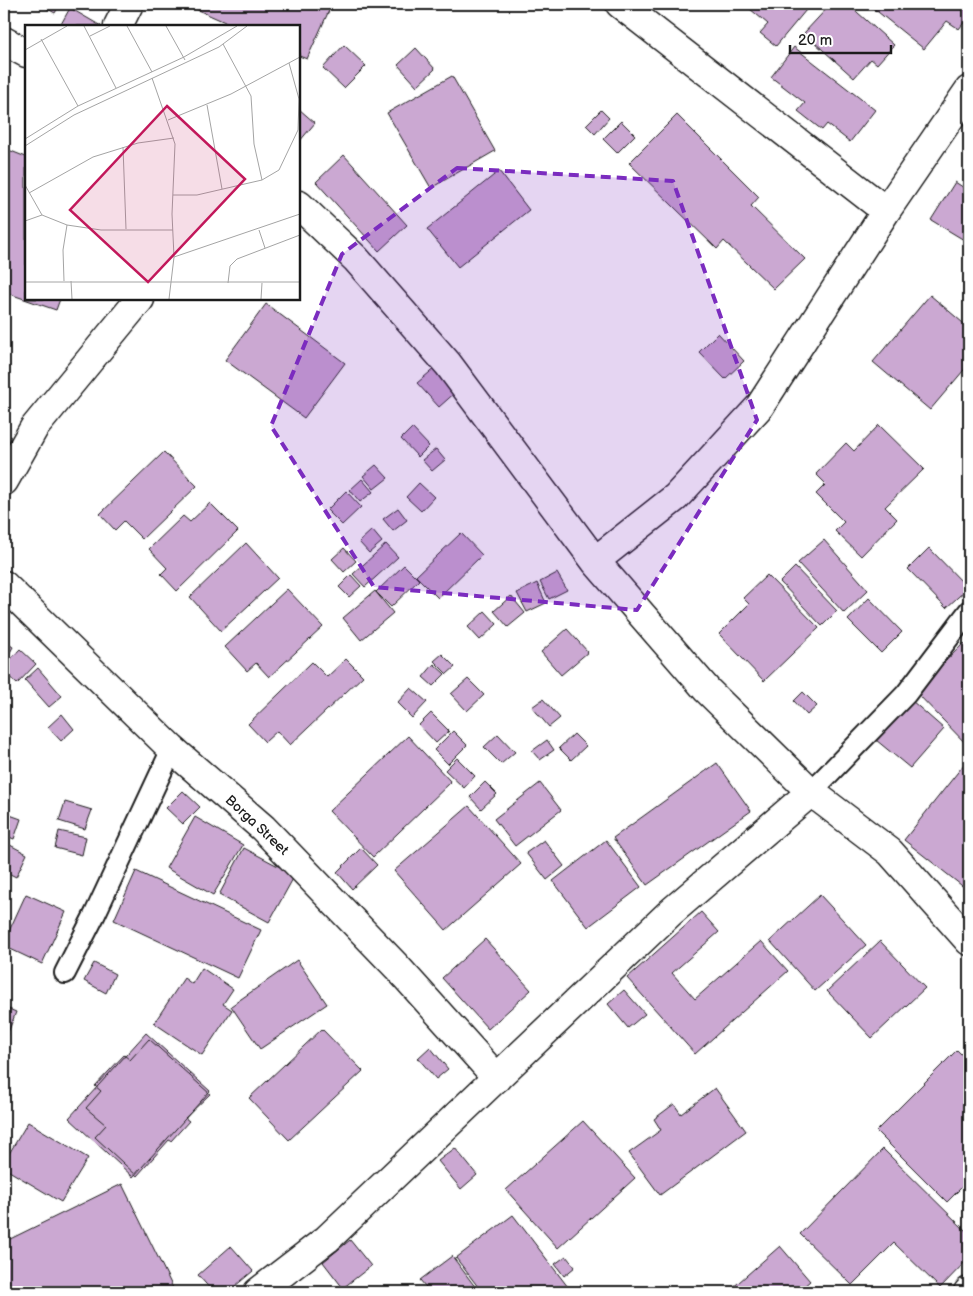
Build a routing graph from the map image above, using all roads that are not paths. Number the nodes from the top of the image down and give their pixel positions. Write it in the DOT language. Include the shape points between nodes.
graph roads {
  1 [pos="129,4"];
  2 [pos="620,4"];
  3 [pos="118,25"];
  4 [pos="4,42"];
  5 [pos="25,52"];
  6 [pos="969,90"];
  7 [pos="300,206"];
  8 [pos="886,210"];
  9 [pos="139,300"];
  10 [pos="4,481"];
  11 [pos="595,561"];
  12 [pos="4,585"];
  13 [pos="969,611"];
  14 [pos="172,748"];
  15 [pos="811,792"];
  16 [pos="969,941"];
  17 [pos="65,973"];
  18 [pos="497,1078"];
  19 [pos="258,1292"];
  1 -- 3 [label="street"];
  2 -- 8 [label="street"];
  4 -- 5 [label="street"];
  6 -- 8 [label="street"];
  7 -- 11 [label="street" via="356,259 448,364"];
  8 -- 11 [label="street" via="760,406 676,497"];
  9 -- 10 [label="street" via="34,428"];
  11 -- 15 [label="street" via="707,690"];
  12 -- 14 [label="street, Borga Street"];
  13 -- 15 [label="lane" via="906,694"];
  14 -- 17 [label="lane"];
  14 -- 18 [label="street, Borga Street" via="263,828 397,967"];
  15 -- 16 [label="street" via="890,852"];
  15 -- 18 [label="street" via="671,912"];
  18 -- 19 [label="street" via="327,1239"];
}
